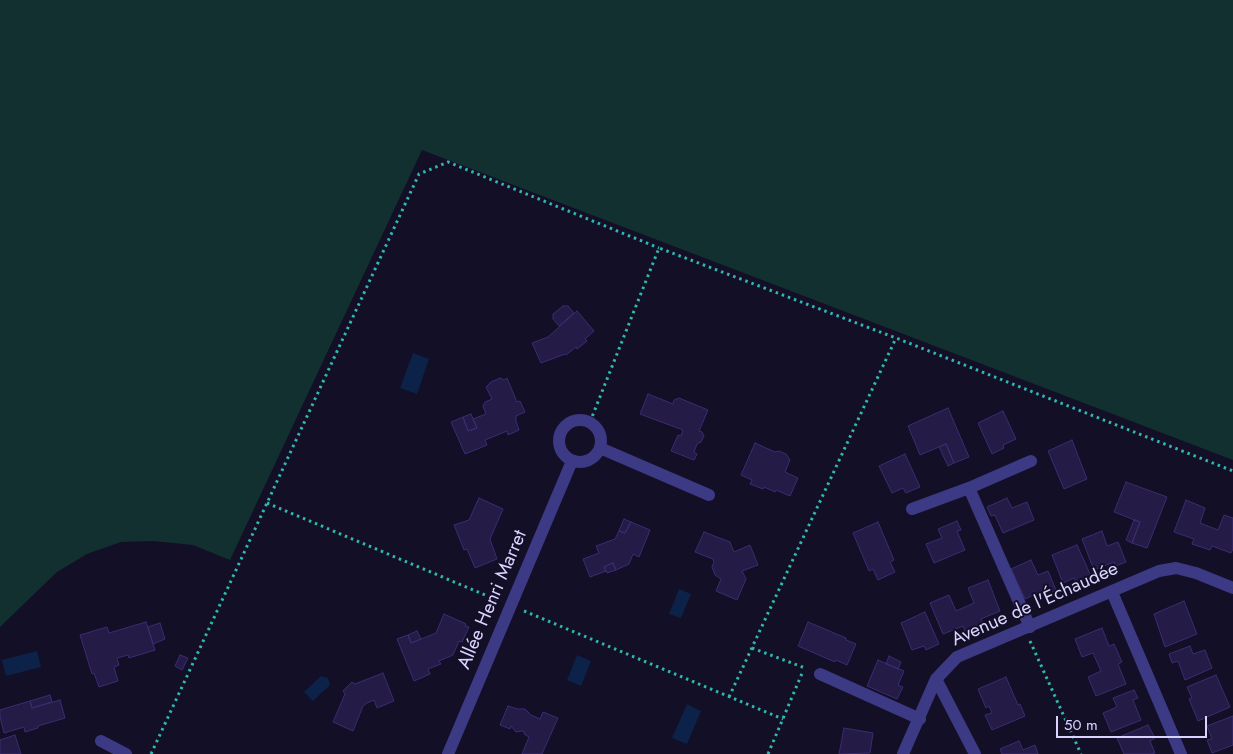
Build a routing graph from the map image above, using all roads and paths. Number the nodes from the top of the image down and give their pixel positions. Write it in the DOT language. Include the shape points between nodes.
graph roads {
  1 [pos="659,248"];
  2 [pos="896,338"];
  3 [pos="590,422"];
  4 [pos="600,448"];
  5 [pos="572,460"];
  6 [pos="1031,461"];
  7 [pos="1233,471"];
  8 [pos="969,488"];
  9 [pos="709,495"];
  10 [pos="912,509"];
  11 [pos="1233,588"];
  12 [pos="1112,592"];
  13 [pos="1027,628"];
  14 [pos="752,648"];
  15 [pos="804,668"];
  16 [pos="820,674"];
  17 [pos="936,679"];
  18 [pos="729,697"];
  19 [pos="920,719"];
  20 [pos="101,741"];
  21 [pos="126,754"];
  22 [pos="151,754"];
  23 [pos="448,754"];
  24 [pos="768,754"];
  25 [pos="903,754"];
  26 [pos="975,754"];
  27 [pos="1081,754"];
  28 [pos="1182,754"];
  1 -- 2 [label="path"];
  1 -- 3 [label="path"];
  1 -- 22 [label="path" via="448,162 419,174"];
  2 -- 7 [label="path"];
  2 -- 14 [label="path"];
  3 -- 4 [label="street" via="600,431"];
  3 -- 5 [label="street" via="568,423 561,432 559,443 563,454"];
  4 -- 5 [label="street" via="597,455 585,462"];
  4 -- 9 [label="street"];
  5 -- 23 [label="street, Allée Henri Marret"];
  6 -- 8 [label="street"];
  8 -- 10 [label="street"];
  8 -- 13 [label="street"];
  11 -- 12 [label="street, Avenue de l'Échaudée" via="1196,572 1176,568 1159,571"];
  12 -- 13 [label="street, Avenue de l'Échaudée"];
  12 -- 28 [label="street"];
  13 -- 17 [label="street, Avenue de l'Échaudée" via="957,657"];
  13 -- 27 [label="path"];
  14 -- 15 [label="path"];
  14 -- 18 [label="path"];
  15 -- 16 [label="path"];
  15 -- 24 [label="path"];
  16 -- 19 [label="street"];
  17 -- 19 [label="street, Avenue de l'Échaudée"];
  17 -- 26 [label="street"];
  19 -- 25 [label="street, Avenue de l'Échaudée"];
  20 -- 21 [label="street"];
}
